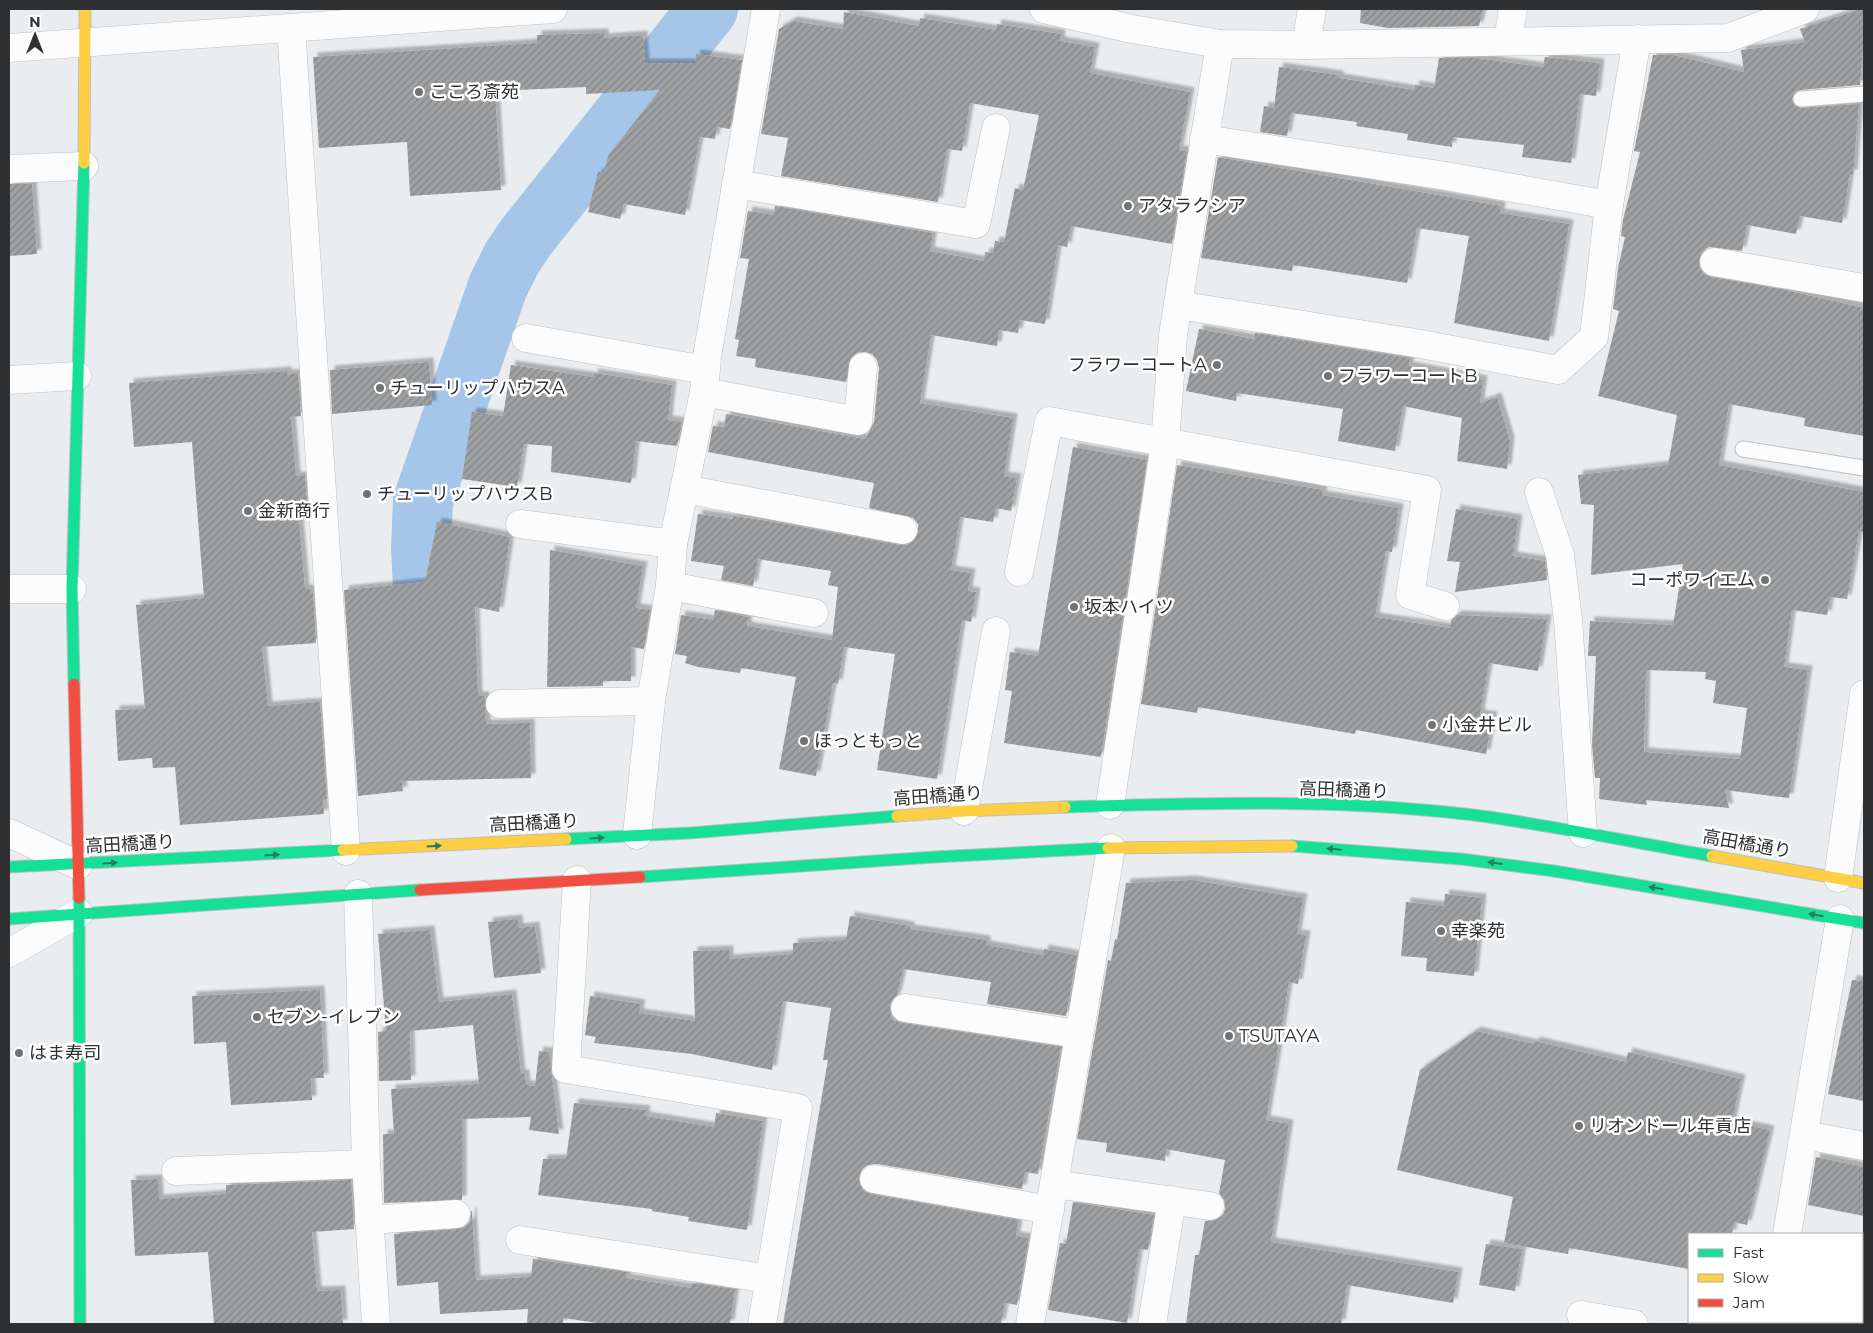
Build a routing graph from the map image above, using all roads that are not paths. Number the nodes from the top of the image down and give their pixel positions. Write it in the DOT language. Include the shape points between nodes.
graph roads {
  1 [pos="85,9"];
  2 [pos="553,9"];
  3 [pos="766,9"];
  4 [pos="1044,9"];
  5 [pos="1312,9"];
  6 [pos="1513,9"];
  7 [pos="1805,9"];
  8 [pos="291,28"];
  9 [pos="1637,39"];
  10 [pos="1508,40"];
  11 [pos="83,44"];
  12 [pos="1220,44"];
  13 [pos="1306,45"];
  14 [pos="9,48"];
  15 [pos="1864,94"];
  16 [pos="1801,99"];
  17 [pos="996,128"];
  18 [pos="1204,139"];
  19 [pos="84,166"];
  20 [pos="9,169"];
  21 [pos="736,184"];
  22 [pos="1609,205"];
  23 [pos="1714,262"];
  24 [pos="1864,288"];
  25 [pos="1178,305"];
  26 [pos="526,338"];
  27 [pos="863,367"];
  28 [pos="77,376"];
  29 [pos="9,380"];
  30 [pos="704,381"];
  31 [pos="1165,443"];
  32 [pos="1743,449"];
  33 [pos="1864,468"];
  34 [pos="684,488"];
  35 [pos="1539,492"];
  36 [pos="520,524"];
  37 [pos="903,530"];
  38 [pos="673,544"];
  39 [pos="1019,572"];
  40 [pos="670,586"];
  41 [pos="9,589"];
  42 [pos="72,589"];
  43 [pos="1445,606"];
  44 [pos="814,612"];
  45 [pos="996,631"];
  46 [pos="1864,694"];
  47 [pos="651,701"];
  48 [pos="500,704"];
  49 [pos="1110,805"];
  50 [pos="964,812"];
  51 [pos="9,833"];
  52 [pos="1583,833"];
  53 [pos="637,835"];
  54 [pos="1110,848"];
  55 [pos="346,851"];
  56 [pos="78,864"];
  57 [pos="9,867"];
  58 [pos="1838,878"];
  59 [pos="577,880"];
  60 [pos="1864,883"];
  61 [pos="358,894"];
  62 [pos="79,913"];
  63 [pos="9,919"];
  64 [pos="1852,921"];
  65 [pos="9,953"];
  66 [pos="905,1008"];
  67 [pos="1079,1034"];
  68 [pos="1804,1136"];
  69 [pos="1864,1146"];
  70 [pos="366,1164"];
  71 [pos="176,1171"];
  72 [pos="874,1179"];
  73 [pos="1054,1184"];
  74 [pos="1172,1200"];
  75 [pos="1210,1206"];
  76 [pos="1050,1210"];
  77 [pos="456,1214"];
  78 [pos="369,1220"];
  79 [pos="1787,1233"];
  80 [pos="520,1240"];
  81 [pos="769,1279"];
  82 [pos="1581,1315"];
  83 [pos="80,1324"];
  84 [pos="376,1324"];
  85 [pos="762,1324"];
  86 [pos="1030,1324"];
  87 [pos="1152,1324"];
  88 [pos="1634,1324"];
  1 -- 11 [label="main road"];
  2 -- 8 [label="street"];
  3 -- 21 [label="street"];
  4 -- 12 [label="street"];
  5 -- 13 [label="street"];
  6 -- 10 [label="street"];
  7 -- 9 [label="street" via="1728,38"];
  8 -- 11 [label="street"];
  8 -- 55 [label="street"];
  9 -- 10 [label="street"];
  9 -- 22 [label="street"];
  10 -- 13 [label="street"];
  11 -- 14 [label="street"];
  11 -- 19 [label="main road"];
  12 -- 13 [label="street"];
  12 -- 18 [label="street"];
  15 -- 16 [label="lane"];
  17 -- 21 [label="street" via="976,224"];
  18 -- 22 [label="street"];
  18 -- 25 [label="street"];
  19 -- 20 [label="street"];
  19 -- 28 [label="main road"];
  21 -- 30 [label="street"];
  22 -- 25 [label="street" via="1594,337 1558,370 1421,344"];
  23 -- 24 [label="street"];
  25 -- 31 [label="street"];
  26 -- 30 [label="street"];
  27 -- 30 [label="street" via="858,422"];
  28 -- 29 [label="street"];
  28 -- 42 [label="main road"];
  30 -- 34 [label="street"];
  31 -- 39 [label="street" via="1049,421"];
  31 -- 43 [label="street" via="1427,490 1410,595"];
  31 -- 49 [label="street"];
  32 -- 33 [label="lane"];
  34 -- 37 [label="street"];
  34 -- 38 [label="street"];
  35 -- 52 [label="street" via="1560,555 1568,620"];
  36 -- 38 [label="street"];
  38 -- 40 [label="street"];
  40 -- 44 [label="street"];
  40 -- 47 [label="street"];
  41 -- 42 [label="street"];
  42 -- 56 [label="main road"];
  45 -- 50 [label="street"];
  46 -- 58 [label="street"];
  47 -- 48 [label="street"];
  47 -- 53 [label="street"];
  49 -- 50 [label="main road, 高田橋通り"];
  49 -- 52 [label="main road, 高田橋通り" via="1366,806 1488,817"];
  50 -- 53 [label="main road, 高田橋通り"];
  51 -- 56 [label="street"];
  52 -- 58 [label="main road, 高田橋通り"];
  55 -- 53 [label="main road, 高田橋通り, one-way"];
  54 -- 59 [label="main road"];
  64 -- 54 [label="main road, one-way" via="1554,871 1461,859 1299,846"];
  54 -- 67 [label="street"];
  56 -- 55 [label="main road, 高田橋通り, one-way"];
  56 -- 57 [label="main road, 高田橋通り"];
  56 -- 62 [label="main road"];
  58 -- 60 [label="main road, 高田橋通り"];
  59 -- 61 [label="main road"];
  59 -- 81 [label="street" via="566,1069 798,1108"];
  61 -- 62 [label="main road"];
  61 -- 70 [label="street"];
  62 -- 63 [label="main road"];
  62 -- 65 [label="street"];
  62 -- 83 [label="main road"];
  64 -- 68 [label="street"];
  66 -- 67 [label="street"];
  67 -- 73 [label="street"];
  68 -- 69 [label="street"];
  68 -- 79 [label="street"];
  70 -- 71 [label="street"];
  70 -- 78 [label="street"];
  72 -- 76 [label="street"];
  73 -- 74 [label="street"];
  73 -- 76 [label="street"];
  74 -- 75 [label="street"];
  74 -- 87 [label="street"];
  76 -- 86 [label="street"];
  77 -- 78 [label="street"];
  78 -- 84 [label="street"];
  80 -- 81 [label="street"];
  81 -- 85 [label="street"];
  82 -- 88 [label="street"];
}
